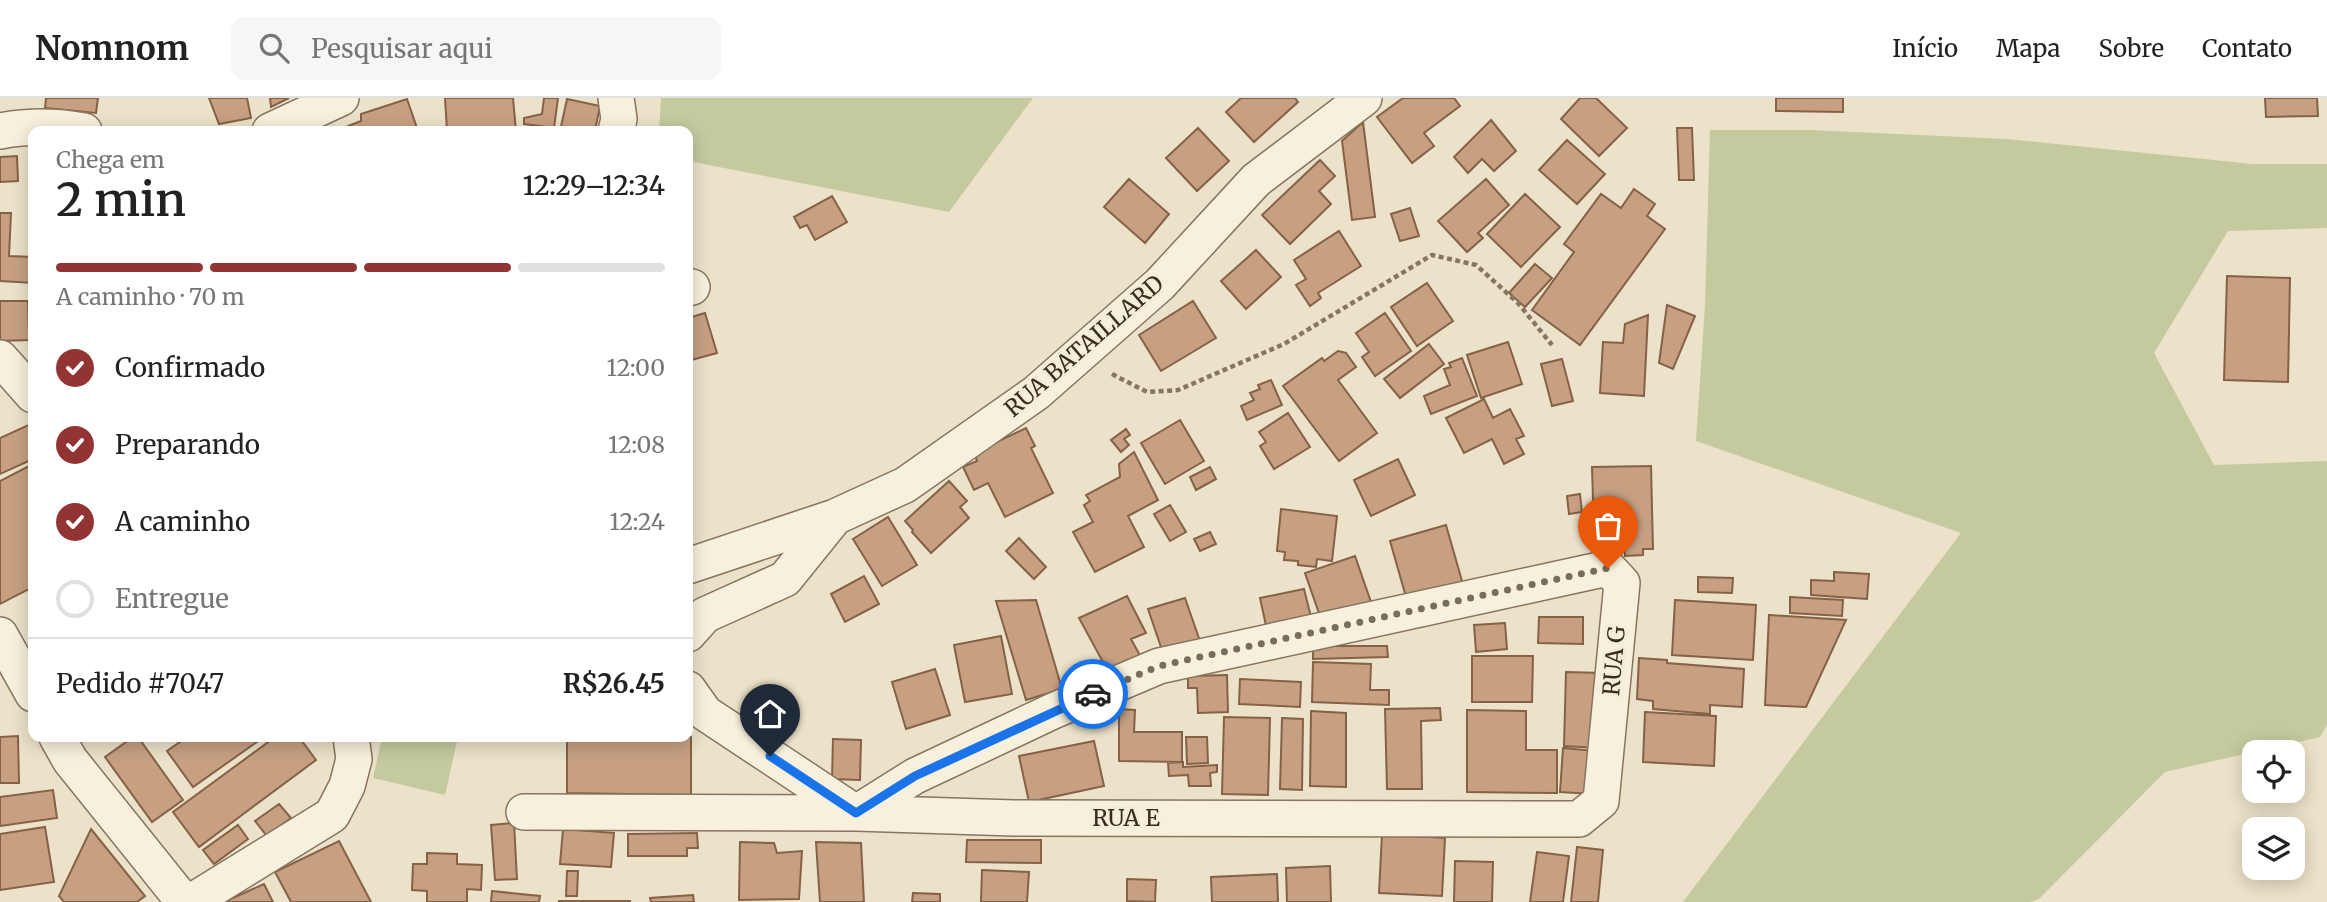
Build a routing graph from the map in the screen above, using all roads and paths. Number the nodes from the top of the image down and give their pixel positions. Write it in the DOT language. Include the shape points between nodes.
graph roads {
  1 [pos="341,98"];
  2 [pos="616,98"];
  3 [pos="1364,98"];
  4 [pos="281,126"];
  5 [pos="617,126"];
  6 [pos="28,129"];
  7 [pos="0,131"];
  8 [pos="1552,345"];
  9 [pos="1088,348"];
  10 [pos="0,358"];
  11 [pos="28,389"];
  12 [pos="835,517"];
  13 [pos="693,564"];
  14 [pos="693,628"];
  15 [pos="0,635"];
  16 [pos="28,685"];
  17 [pos="693,696"];
  18 [pos="60,742"];
  19 [pos="352,742"];
  20 [pos="1601,801"];
  21 [pos="524,812"];
  22 [pos="856,813"];
  23 [pos="184,902"];
  24 [pos="191,902"];
  1 -- 4 [label="street"];
  2 -- 5 [label="street"];
  3 -- 9 [label="street, RUA BATAILLARD" via="1256,180 1160,284"];
  6 -- 7 [label="street"];
  8 -- 9 [label="path" via="1518,303 1476,265 1432,254 1284,344 1178,390 1147,392 1112,374"];
  9 -- 12 [label="street, RUA BATAILLARD" via="1036,393 905,485"];
  10 -- 11 [label="street"];
  12 -- 13 [label="street, RUA BATAILLARD"];
  12 -- 14 [label="street" via="785,579 705,615"];
  15 -- 16 [label="street"];
  17 -- 22 [label="street" via="705,713"];
  18 -- 23 [label="street"];
  19 -- 24 [label="street" via="354,759 347,786 332,815"];
  20 -- 22 [label="street, RUA E" via="1579,820"];
  20 -- 22 [label="street, RUA G" via="1622,583 1608,568 1159,666 915,776"];
  21 -- 22 [label="street, RUA E"];
}
